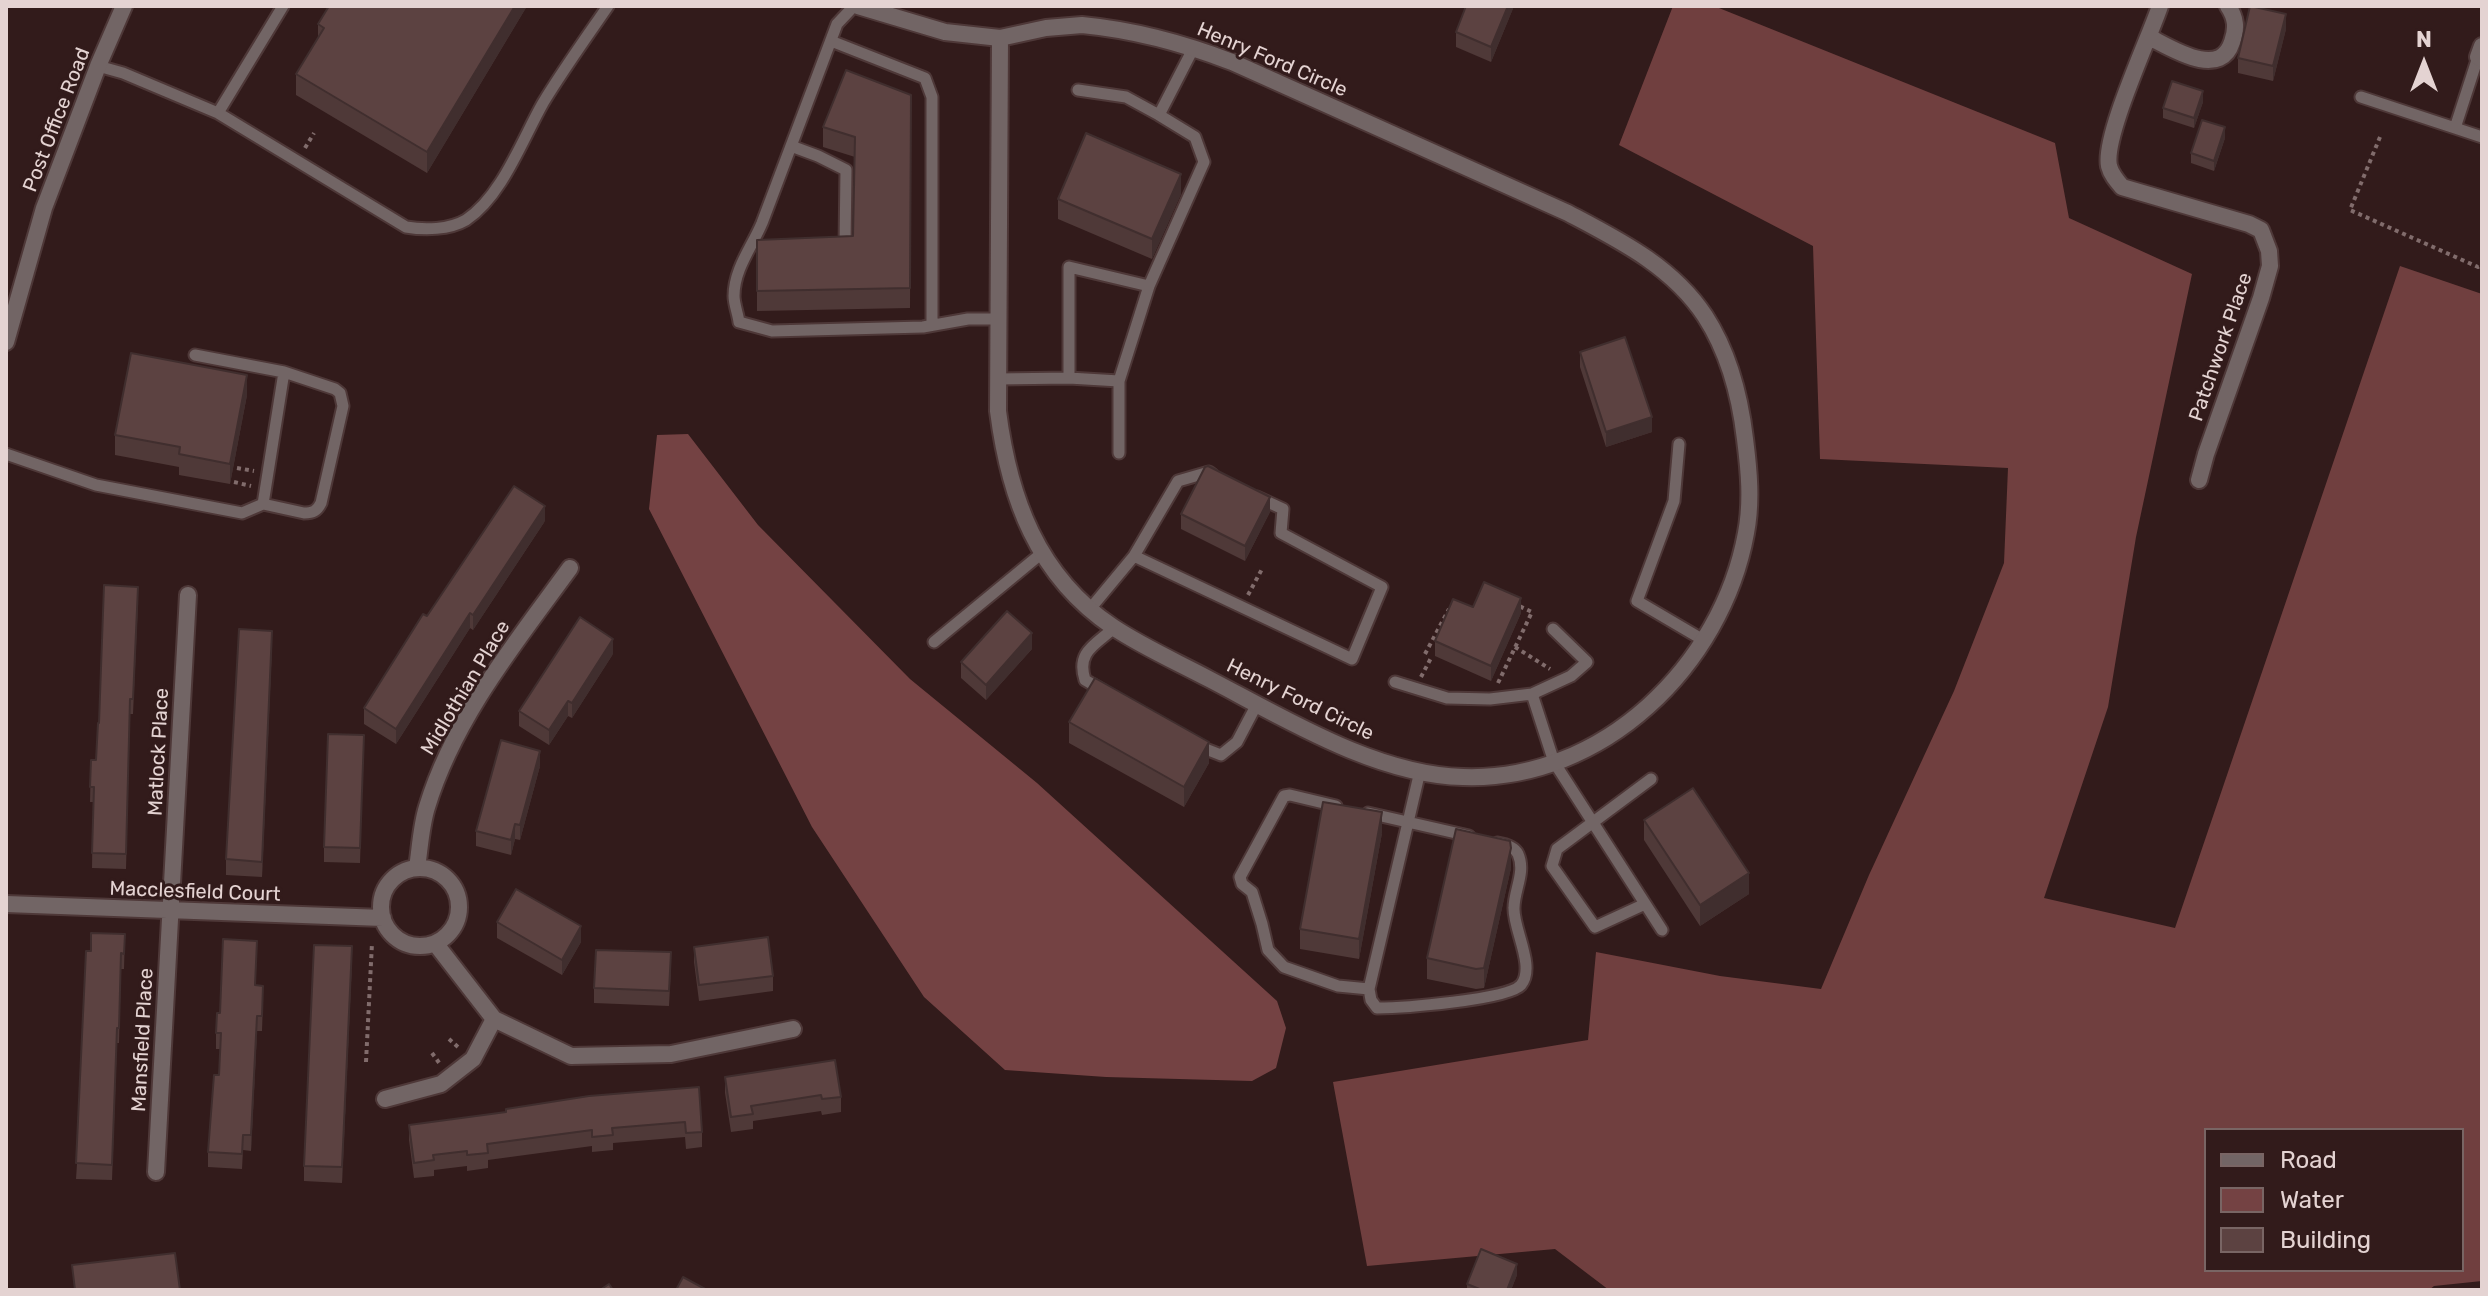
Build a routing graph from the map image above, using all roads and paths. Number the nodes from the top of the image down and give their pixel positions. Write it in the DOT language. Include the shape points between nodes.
graph roads {
  1 [pos="124,6"];
  2 [pos="283,6"];
  3 [pos="608,6"];
  4 [pos="856,6"];
  5 [pos="2160,6"];
  6 [pos="2228,6"];
  7 [pos="2149,37"];
  8 [pos="1000,38"];
  9 [pos="831,41"];
  10 [pos="1194,47"];
  11 [pos="2481,54"];
  12 [pos="98,66"];
  13 [pos="1078,90"];
  14 [pos="2361,97"];
  15 [pos="218,113"];
  16 [pos="1159,115"];
  17 [pos="2455,128"];
  18 [pos="314,133"];
  19 [pos="2380,137"];
  20 [pos="2482,137"];
  21 [pos="791,146"];
  22 [pos="304,149"];
  23 [pos="753,244"];
  24 [pos="769,244"];
  25 [pos="830,245"];
  26 [pos="2482,265"];
  27 [pos="1149,286"];
  28 [pos="998,319"];
  29 [pos="932,325"];
  30 [pos="6,342"];
  31 [pos="195,355"];
  32 [pos="284,372"];
  33 [pos="1069,378"];
  34 [pos="998,379"];
  35 [pos="1119,381"];
  36 [pos="1679,444"];
  37 [pos="1119,453"];
  38 [pos="6,454"];
  39 [pos="1221,479"];
  40 [pos="2199,480"];
  41 [pos="1246,491"];
  42 [pos="263,504"];
  43 [pos="1042,553"];
  44 [pos="1134,556"];
  45 [pos="570,568"];
  46 [pos="1262,569"];
  47 [pos="188,595"];
  48 [pos="1508,601"];
  49 [pos="1453,602"];
  50 [pos="1242,607"];
  51 [pos="1090,609"];
  52 [pos="1114,628"];
  53 [pos="1553,629"];
  54 [pos="1705,641"];
  55 [pos="934,642"];
  56 [pos="1515,647"];
  57 [pos="1425,654"];
  58 [pos="1551,670"];
  59 [pos="1395,682"];
  60 [pos="1497,685"];
  61 [pos="1532,694"];
  62 [pos="1112,695"];
  63 [pos="1257,704"];
  64 [pos="1193,743"];
  65 [pos="1554,762"];
  66 [pos="1420,771"];
  67 [pos="1651,779"];
  68 [pos="1593,822"];
  69 [pos="1409,823"];
  70 [pos="1478,838"];
  71 [pos="1491,841"];
  72 [pos="417,868"];
  73 [pos="6,904"];
  74 [pos="1645,904"];
  75 [pos="171,911"];
  76 [pos="383,918"];
  77 [pos="1662,930"];
  78 [pos="372,943"];
  79 [pos="435,943"];
  80 [pos="1369,989"];
  81 [pos="494,1019"];
  82 [pos="793,1029"];
  83 [pos="366,1062"];
  84 [pos="385,1099"];
  85 [pos="156,1172"];
  1 -- 12 [label="street, Post Office Road"];
  2 -- 15 [label="lane"];
  3 -- 15 [label="lane" via="544,102 491,197 464,221 439,228 406,227"];
  4 -- 8 [label="street, Henry Ford Circle" via="945,32"];
  4 -- 9 [label="lane" via="837,24"];
  5 -- 7 [label="street, Patchwork Place"];
  6 -- 7 [label="street" via="2236,29 2231,47 2210,61 2196,60"];
  7 -- 40 [label="street, Patchwork Place" via="2110,145 2113,176 2122,187 2249,224 2261,230 2269,251 2261,298"];
  8 -- 10 [label="street, Henry Ford Circle" via="1082,25"];
  8 -- 28 [label="street, Henry Ford Circle"];
  9 -- 21 [label="lane"];
  9 -- 29 [label="lane" via="925,78 932,97"];
  10 -- 16 [label="lane"];
  10 -- 54 [label="street, Henry Ford Circle" via="1568,213 1643,255 1680,287 1704,316 1726,359 1739,396 1748,469 1746,533 1725,602"];
  11 -- 17 [label="lane"];
  12 -- 15 [label="lane"];
  12 -- 30 [label="street, Post Office Road" via="44,208"];
  13 -- 16 [label="lane" via="1126,97"];
  14 -- 17 [label="lane"];
  16 -- 27 [label="lane" via="1195,137 1204,162"];
  17 -- 20 [label="lane"];
  18 -- 22 [label="path"];
  19 -- 26 [label="path" via="2350,210"];
  21 -- 23 [label="lane"];
  21 -- 25 [label="lane" via="846,170 845,245"];
  23 -- 24 [label="lane"];
  23 -- 29 [label="lane" via="742,261 734,297 739,322 772,331"];
  27 -- 33 [label="lane" via="1069,267"];
  27 -- 35 [label="lane"];
  28 -- 29 [label="lane"];
  28 -- 34 [label="street, Henry Ford Circle"];
  31 -- 32 [label="lane"];
  32 -- 42 [label="lane"];
  32 -- 42 [label="lane" via="335,389 343,406 317,510 304,513"];
  33 -- 34 [label="lane"];
  33 -- 35 [label="lane"];
  34 -- 43 [label="street, Henry Ford Circle" via="1004,454"];
  35 -- 37 [label="lane"];
  36 -- 54 [label="lane" via="1674,501 1637,601"];
  38 -- 42 [label="lane" via="96,485 242,513"];
  39 -- 44 [label="lane" via="1209,472 1178,481"];
  41 -- 50 [label="lane" via="1283,509 1281,533 1382,587 1352,659"];
  43 -- 51 [label="street, Henry Ford Circle"];
  43 -- 55 [label="lane"];
  44 -- 50 [label="lane"];
  44 -- 51 [label="lane"];
  45 -- 72 [label="street, Midlothian Place" via="488,684 443,762 426,810"];
  46 -- 50 [label="path"];
  47 -- 75 [label="street, Matlock Place"];
  48 -- 56 [label="path" via="1532,612"];
  49 -- 57 [label="path"];
  51 -- 52 [label="street, Henry Ford Circle"];
  52 -- 62 [label="lane" via="1085,653 1081,666 1085,680"];
  52 -- 63 [label="street, Henry Ford Circle"];
  53 -- 61 [label="lane" via="1587,662 1571,676"];
  54 -- 65 [label="street, Henry Ford Circle" via="1658,699 1590,747"];
  56 -- 58 [label="path"];
  56 -- 60 [label="path"];
  59 -- 61 [label="lane" via="1447,698"];
  61 -- 65 [label="lane"];
  63 -- 64 [label="lane" via="1237,742 1221,755"];
  63 -- 66 [label="street, Henry Ford Circle" via="1366,755"];
  65 -- 66 [label="street, Henry Ford Circle" via="1478,777"];
  65 -- 68 [label="lane"];
  66 -- 69 [label="lane"];
  67 -- 68 [label="lane"];
  68 -- 74 [label="lane"];
  68 -- 74 [label="lane" via="1557,849 1552,866 1595,927"];
  69 -- 70 [label="lane"];
  69 -- 80 [label="lane"];
  69 -- 80 [label="lane" via="1284,796 1240,877 1252,892 1268,950 1284,967 1338,986"];
  71 -- 80 [label="lane" via="1518,853 1514,909 1527,968 1524,982 1517,989 1483,997 1391,1008 1377,1008"];
  72 -- 76 [label="street" via="390,883 383,895"];
  72 -- 79 [label="street" via="440,873 457,892 457,920"];
  73 -- 75 [label="street, Macclesfield Court"];
  74 -- 77 [label="lane"];
  75 -- 76 [label="street, Macclesfield Court"];
  75 -- 85 [label="street, Mansfield Place"];
  76 -- 79 [label="street" via="399,939 413,945"];
  78 -- 83 [label="path"];
  79 -- 81 [label="street"];
  81 -- 82 [label="street" via="571,1056 671,1054"];
  81 -- 84 [label="street" via="473,1059 441,1084"];
}
